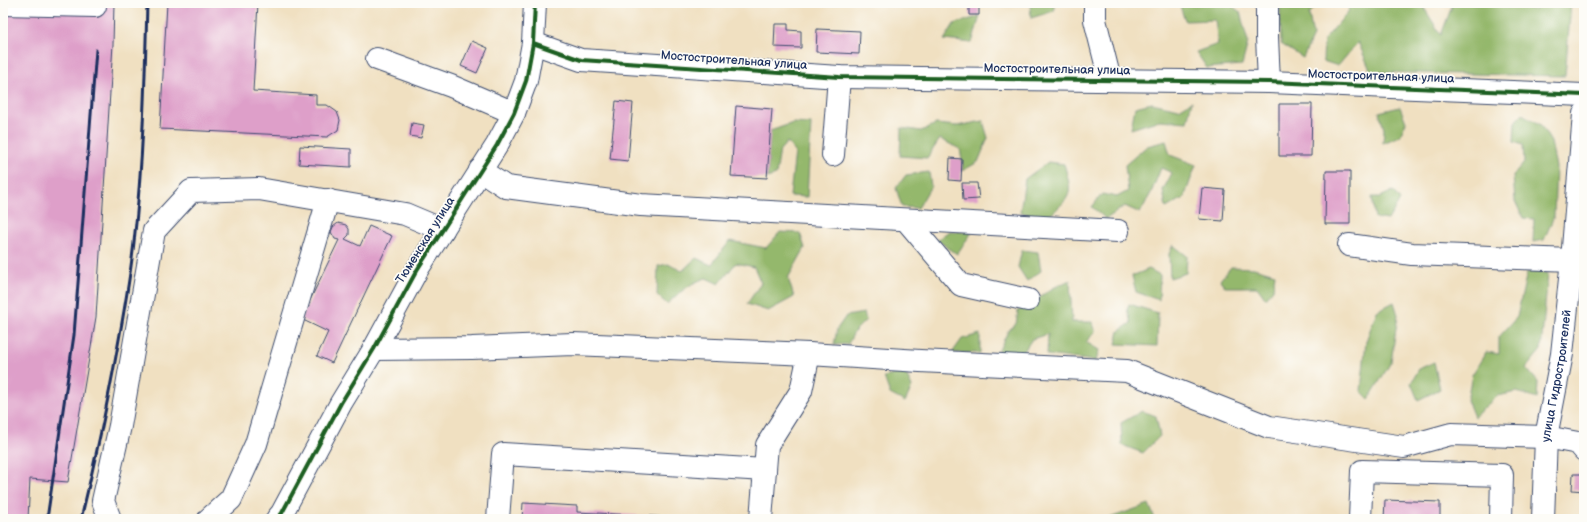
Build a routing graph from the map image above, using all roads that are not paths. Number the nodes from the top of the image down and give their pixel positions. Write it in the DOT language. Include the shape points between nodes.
graph roads {
  1 [pos="535,3"];
  2 [pos="1095,3"];
  3 [pos="1267,3"];
  4 [pos="3,4"];
  5 [pos="95,6"];
  6 [pos="533,43"];
  7 [pos="377,59"];
  8 [pos="839,78"];
  9 [pos="1110,80"];
  10 [pos="1269,82"];
  11 [pos="1584,94"];
  12 [pos="514,113"];
  13 [pos="1584,114"];
  14 [pos="832,155"];
  15 [pos="480,170"];
  16 [pos="328,200"];
  17 [pos="906,220"];
  18 [pos="443,230"];
  19 [pos="1118,231"];
  20 [pos="1349,245"];
  21 [pos="1572,260"];
  22 [pos="1028,300"];
  23 [pos="374,349"];
  24 [pos="809,354"];
  25 [pos="1546,437"];
  26 [pos="1582,441"];
  27 [pos="765,470"];
  28 [pos="285,517"];
  29 [pos="110,519"];
  30 [pos="209,519"];
  31 [pos="498,519"];
  32 [pos="761,519"];
  33 [pos="1360,519"];
  34 [pos="1501,519"];
  35 [pos="1543,519"];
  1 -- 6 [label="street, Тюменская улица"];
  2 -- 9 [label="street" via="1096,20"];
  3 -- 10 [label="street"];
  4 -- 5 [label="street"];
  6 -- 8 [label="street, Мостостроительная улица" via="581,60"];
  6 -- 12 [label="street, Тюменская улица" via="526,81"];
  7 -- 12 [label="street" via="451,86"];
  8 -- 9 [label="street, Мостостроительная улица"];
  8 -- 14 [label="street"];
  9 -- 10 [label="street, Мостостроительная улица"];
  10 -- 11 [label="street, Мостостроительная улица"];
  12 -- 15 [label="street, Тюменская улица"];
  13 -- 21 [label="street, улица Гидростроителей"];
  15 -- 17 [label="street" via="506,187 641,205"];
  15 -- 18 [label="street, Тюменская улица"];
  16 -- 18 [label="street" via="405,214"];
  16 -- 29 [label="street" via="259,189 191,191 154,230 120,426 103,501"];
  16 -- 30 [label="street" via="256,444 231,499"];
  17 -- 19 [label="street"];
  17 -- 22 [label="street" via="962,284"];
  18 -- 23 [label="street, Тюменская улица" via="417,270"];
  20 -- 21 [label="street" via="1412,254"];
  21 -- 25 [label="street, улица Гидростроителей" via="1562,354"];
  23 -- 24 [label="street" via="573,344"];
  23 -- 28 [label="street, Тюменская улица" via="341,403"];
  24 -- 25 [label="street" via="1127,371 1269,427 1404,448 1451,434"];
  24 -- 27 [label="street" via="801,391 767,445"];
  25 -- 26 [label="street"];
  25 -- 35 [label="street, улица Гидростроителей"];
  27 -- 31 [label="street" via="503,454"];
  27 -- 32 [label="street"];
  33 -- 34 [label="street" via="1362,471 1502,475"];
}
